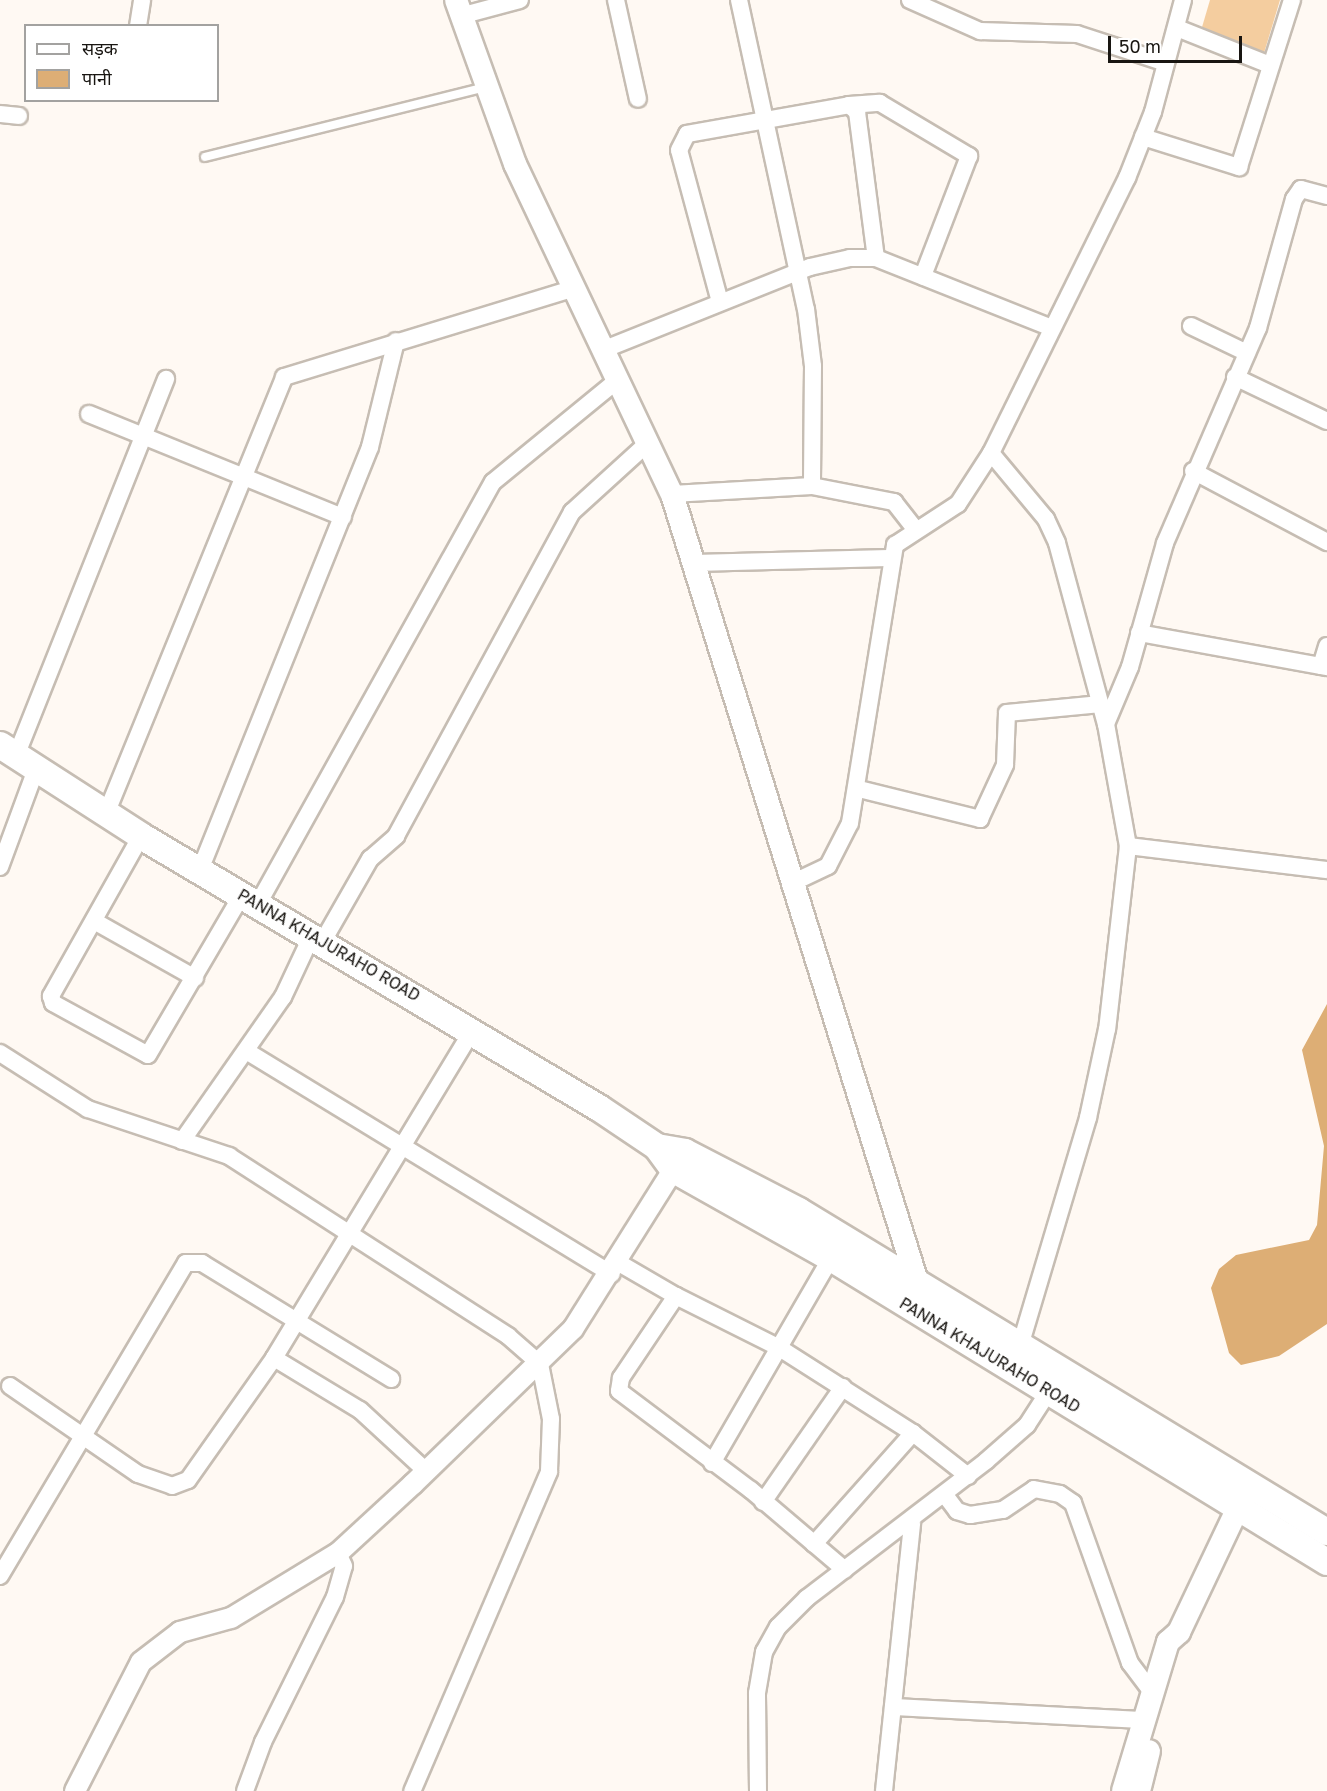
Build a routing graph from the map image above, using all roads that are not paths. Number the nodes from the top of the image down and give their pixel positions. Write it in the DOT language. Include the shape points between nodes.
graph roads {
  1 [pos="142,0"];
  2 [pos="520,0"];
  3 [pos="616,0"];
  4 [pos="739,0"];
  5 [pos="910,0"];
  6 [pos="1183,0"];
  7 [pos="1292,0"];
  8 [pos="458,8"];
  9 [pos="138,24"];
  10 [pos="1177,28"];
  11 [pos="1163,62"];
  12 [pos="1270,65"];
  13 [pos="486,87"];
  14 [pos="638,99"];
  15 [pos="849,105"];
  16 [pos="0,114"];
  17 [pos="20,116"];
  18 [pos="761,119"];
  19 [pos="1143,137"];
  20 [pos="205,157"];
  21 [pos="1327,196"];
  22 [pos="876,258"];
  23 [pos="796,273"];
  24 [pos="924,276"];
  25 [pos="573,290"];
  26 [pos="720,302"];
  27 [pos="1191,326"];
  28 [pos="1053,328"];
  29 [pos="396,341"];
  30 [pos="605,349"];
  31 [pos="1247,353"];
  32 [pos="1235,377"];
  33 [pos="166,379"];
  34 [pos="619,379"];
  35 [pos="89,414"];
  36 [pos="1327,421"];
  37 [pos="143,436"];
  38 [pos="649,442"];
  39 [pos="991,453"];
  40 [pos="1193,471"];
  41 [pos="245,475"];
  42 [pos="812,486"];
  43 [pos="672,494"];
  44 [pos="343,517"];
  45 [pos="915,529"];
  46 [pos="1327,542"];
  47 [pos="889,558"];
  48 [pos="694,563"];
  49 [pos="1139,633"];
  50 [pos="1327,646"];
  51 [pos="1324,666"];
  52 [pos="1101,704"];
  53 [pos="1106,724"];
  54 [pos="17,757"];
  55 [pos="859,789"];
  56 [pos="106,814"];
  57 [pos="141,836"];
  58 [pos="1128,846"];
  59 [pos="0,867"];
  60 [pos="200,870"];
  61 [pos="1327,870"];
  62 [pos="790,884"];
  63 [pos="250,900"];
  64 [pos="94,921"];
  65 [pos="318,938"];
  66 [pos="195,978"];
  67 [pos="473,1029"];
  68 [pos="248,1052"];
  69 [pos="0,1053"];
  70 [pos="182,1141"];
  71 [pos="405,1149"];
  72 [pos="679,1161"];
  73 [pos="350,1231"];
  74 [pos="831,1258"];
  75 [pos="616,1268"];
  76 [pos="917,1282"];
  77 [pos="676,1296"];
  78 [pos="295,1320"];
  79 [pos="1020,1346"];
  80 [pos="778,1347"];
  81 [pos="274,1358"];
  82 [pos="540,1364"];
  83 [pos="391,1379"];
  84 [pos="10,1386"];
  85 [pos="843,1387"];
  86 [pos="1049,1391"];
  87 [pos="913,1432"];
  88 [pos="80,1437"];
  89 [pos="712,1463"];
  90 [pos="426,1471"];
  91 [pos="968,1476"];
  92 [pos="945,1495"];
  93 [pos="1244,1495"];
  94 [pos="763,1502"];
  95 [pos="912,1523"];
  96 [pos="1327,1532"];
  97 [pos="814,1544"];
  98 [pos="338,1553"];
  99 [pos="1327,1562"];
  100 [pos="845,1570"];
  101 [pos="0,1576"];
  102 [pos="1179,1632"];
  103 [pos="1152,1692"];
  104 [pos="893,1707"];
  105 [pos="1143,1720"];
  106 [pos="75,1791"];
  107 [pos="245,1791"];
  108 [pos="412,1791"];
  109 [pos="758,1791"];
  110 [pos="884,1791"];
  111 [pos="1123,1791"];
  112 [pos="1139,1791"];
  1 -- 9 [label="street"];
  2 -- 8 [label="street"];
  3 -- 14 [label="street"];
  4 -- 18 [label="street"];
  5 -- 11 [label="street" via="980,31 1077,34"];
  6 -- 10 [label="street"];
  7 -- 12 [label="street"];
  8 -- 13 [label="main road"];
  10 -- 11 [label="street"];
  10 -- 12 [label="street"];
  11 -- 19 [label="street"];
  12 -- 19 [label="street" via="1239,166"];
  13 -- 20 [label="lane"];
  13 -- 25 [label="main road"];
  15 -- 18 [label="street"];
  15 -- 22 [label="street" via="857,112"];
  15 -- 24 [label="street" via="880,103 969,156"];
  16 -- 17 [label="street"];
  18 -- 23 [label="street"];
  18 -- 26 [label="street" via="687,134 680,141"];
  19 -- 28 [label="street"];
  21 -- 31 [label="street" via="1301,189 1294,199"];
  22 -- 23 [label="street" via="850,258"];
  22 -- 24 [label="street"];
  23 -- 26 [label="street"];
  23 -- 42 [label="street" via="813,366"];
  24 -- 28 [label="street"];
  25 -- 29 [label="street"];
  25 -- 30 [label="main road"];
  26 -- 30 [label="street"];
  27 -- 31 [label="street"];
  28 -- 39 [label="street"];
  29 -- 41 [label="street" via="284,377"];
  29 -- 44 [label="street" via="370,447"];
  30 -- 34 [label="main road"];
  31 -- 32 [label="street"];
  32 -- 36 [label="street"];
  32 -- 40 [label="street"];
  33 -- 37 [label="street"];
  34 -- 38 [label="main road"];
  34 -- 63 [label="street" via="493,483"];
  35 -- 37 [label="street"];
  37 -- 41 [label="street"];
  37 -- 54 [label="street"];
  38 -- 43 [label="main road"];
  38 -- 65 [label="street" via="572,512 396,836 370,859"];
  39 -- 45 [label="street" via="958,504"];
  39 -- 52 [label="street" via="1046,519 1058,543"];
  40 -- 46 [label="street"];
  40 -- 49 [label="street"];
  41 -- 44 [label="street"];
  41 -- 56 [label="street"];
  42 -- 43 [label="street"];
  42 -- 45 [label="street" via="894,502"];
  43 -- 48 [label="main road"];
  44 -- 60 [label="street"];
  45 -- 47 [label="street" via="895,545"];
  47 -- 48 [label="street"];
  47 -- 55 [label="street" via="888,613"];
  48 -- 62 [label="main road"];
  49 -- 51 [label="street"];
  49 -- 53 [label="street"];
  50 -- 51 [label="street"];
  52 -- 53 [label="street"];
  52 -- 55 [label="street" via="1007,713 1005,765 980,819"];
  53 -- 58 [label="street"];
  54 -- 56 [label="main road, PANNA KHAJURAHO ROAD"];
  54 -- 59 [label="street"];
  55 -- 62 [label="street" via="850,823 828,866"];
  56 -- 57 [label="main road, PANNA KHAJURAHO ROAD"];
  57 -- 60 [label="main road, PANNA KHAJURAHO ROAD"];
  57 -- 64 [label="street"];
  58 -- 61 [label="street"];
  58 -- 79 [label="street" via="1107,1029 1088,1118"];
  60 -- 63 [label="main road, PANNA KHAJURAHO ROAD"];
  62 -- 76 [label="main road"];
  63 -- 65 [label="main road, PANNA KHAJURAHO ROAD"];
  63 -- 66 [label="street"];
  64 -- 66 [label="street"];
  64 -- 66 [label="street" via="51,1000 134,1048 153,1052"];
  65 -- 67 [label="main road, PANNA KHAJURAHO ROAD"];
  65 -- 68 [label="street"];
  67 -- 71 [label="street"];
  67 -- 72 [label="main road, PANNA KHAJURAHO ROAD"];
  68 -- 70 [label="street"];
  68 -- 71 [label="street"];
  69 -- 70 [label="street" via="88,1109"];
  70 -- 73 [label="street" via="229,1156"];
  71 -- 73 [label="street"];
  71 -- 75 [label="street"];
  72 -- 74 [label="main road, PANNA KHAJURAHO ROAD"];
  72 -- 75 [label="street"];
  72 -- 76 [label="main road, PANNA KHAJURAHO ROAD" via="799,1211"];
  73 -- 78 [label="street"];
  73 -- 82 [label="street" via="508,1336"];
  74 -- 80 [label="street"];
  74 -- 86 [label="main road, PANNA KHAJURAHO ROAD"];
  75 -- 77 [label="street"];
  75 -- 82 [label="street"];
  76 -- 79 [label="main road, PANNA KHAJURAHO ROAD"];
  77 -- 80 [label="street"];
  77 -- 89 [label="street" via="621,1378 619,1391"];
  78 -- 81 [label="street"];
  78 -- 83 [label="street"];
  78 -- 88 [label="street" via="202,1263 186,1263"];
  79 -- 93 [label="main road, PANNA KHAJURAHO ROAD"];
  80 -- 85 [label="street"];
  80 -- 89 [label="street"];
  81 -- 88 [label="street" via="199,1467 180,1485 138,1474"];
  81 -- 90 [label="street" via="360,1410"];
  82 -- 90 [label="street"];
  82 -- 108 [label="street" via="551,1419 549,1472"];
  84 -- 88 [label="street"];
  85 -- 87 [label="street"];
  85 -- 94 [label="street"];
  86 -- 91 [label="street" via="1027,1425"];
  86 -- 93 [label="main road, PANNA KHAJURAHO ROAD"];
  87 -- 91 [label="street"];
  87 -- 97 [label="street"];
  88 -- 101 [label="street"];
  89 -- 94 [label="street"];
  90 -- 98 [label="street"];
  91 -- 92 [label="street"];
  92 -- 95 [label="street"];
  92 -- 103 [label="street" via="957,1511 970,1515 1003,1510 1034,1489 1060,1494 1073,1503 1130,1663"];
  93 -- 96 [label="main road, PANNA KHAJURAHO ROAD"];
  93 -- 99 [label="main road, PANNA KHAJURAHO ROAD"];
  93 -- 102 [label="main road"];
  94 -- 97 [label="street"];
  95 -- 100 [label="street"];
  95 -- 104 [label="street"];
  97 -- 100 [label="street"];
  98 -- 106 [label="street" via="231,1618 180,1632 141,1662"];
  98 -- 107 [label="street" via="344,1566 335,1597 263,1742"];
  100 -- 109 [label="street" via="785,1619 764,1652 757,1693"];
  102 -- 103 [label="main road" via="1168,1641"];
  102 -- 112 [label="main road" via="1181,1646"];
  103 -- 105 [label="main road"];
  104 -- 105 [label="street"];
  104 -- 110 [label="street"];
  105 -- 111 [label="main road"];
}
